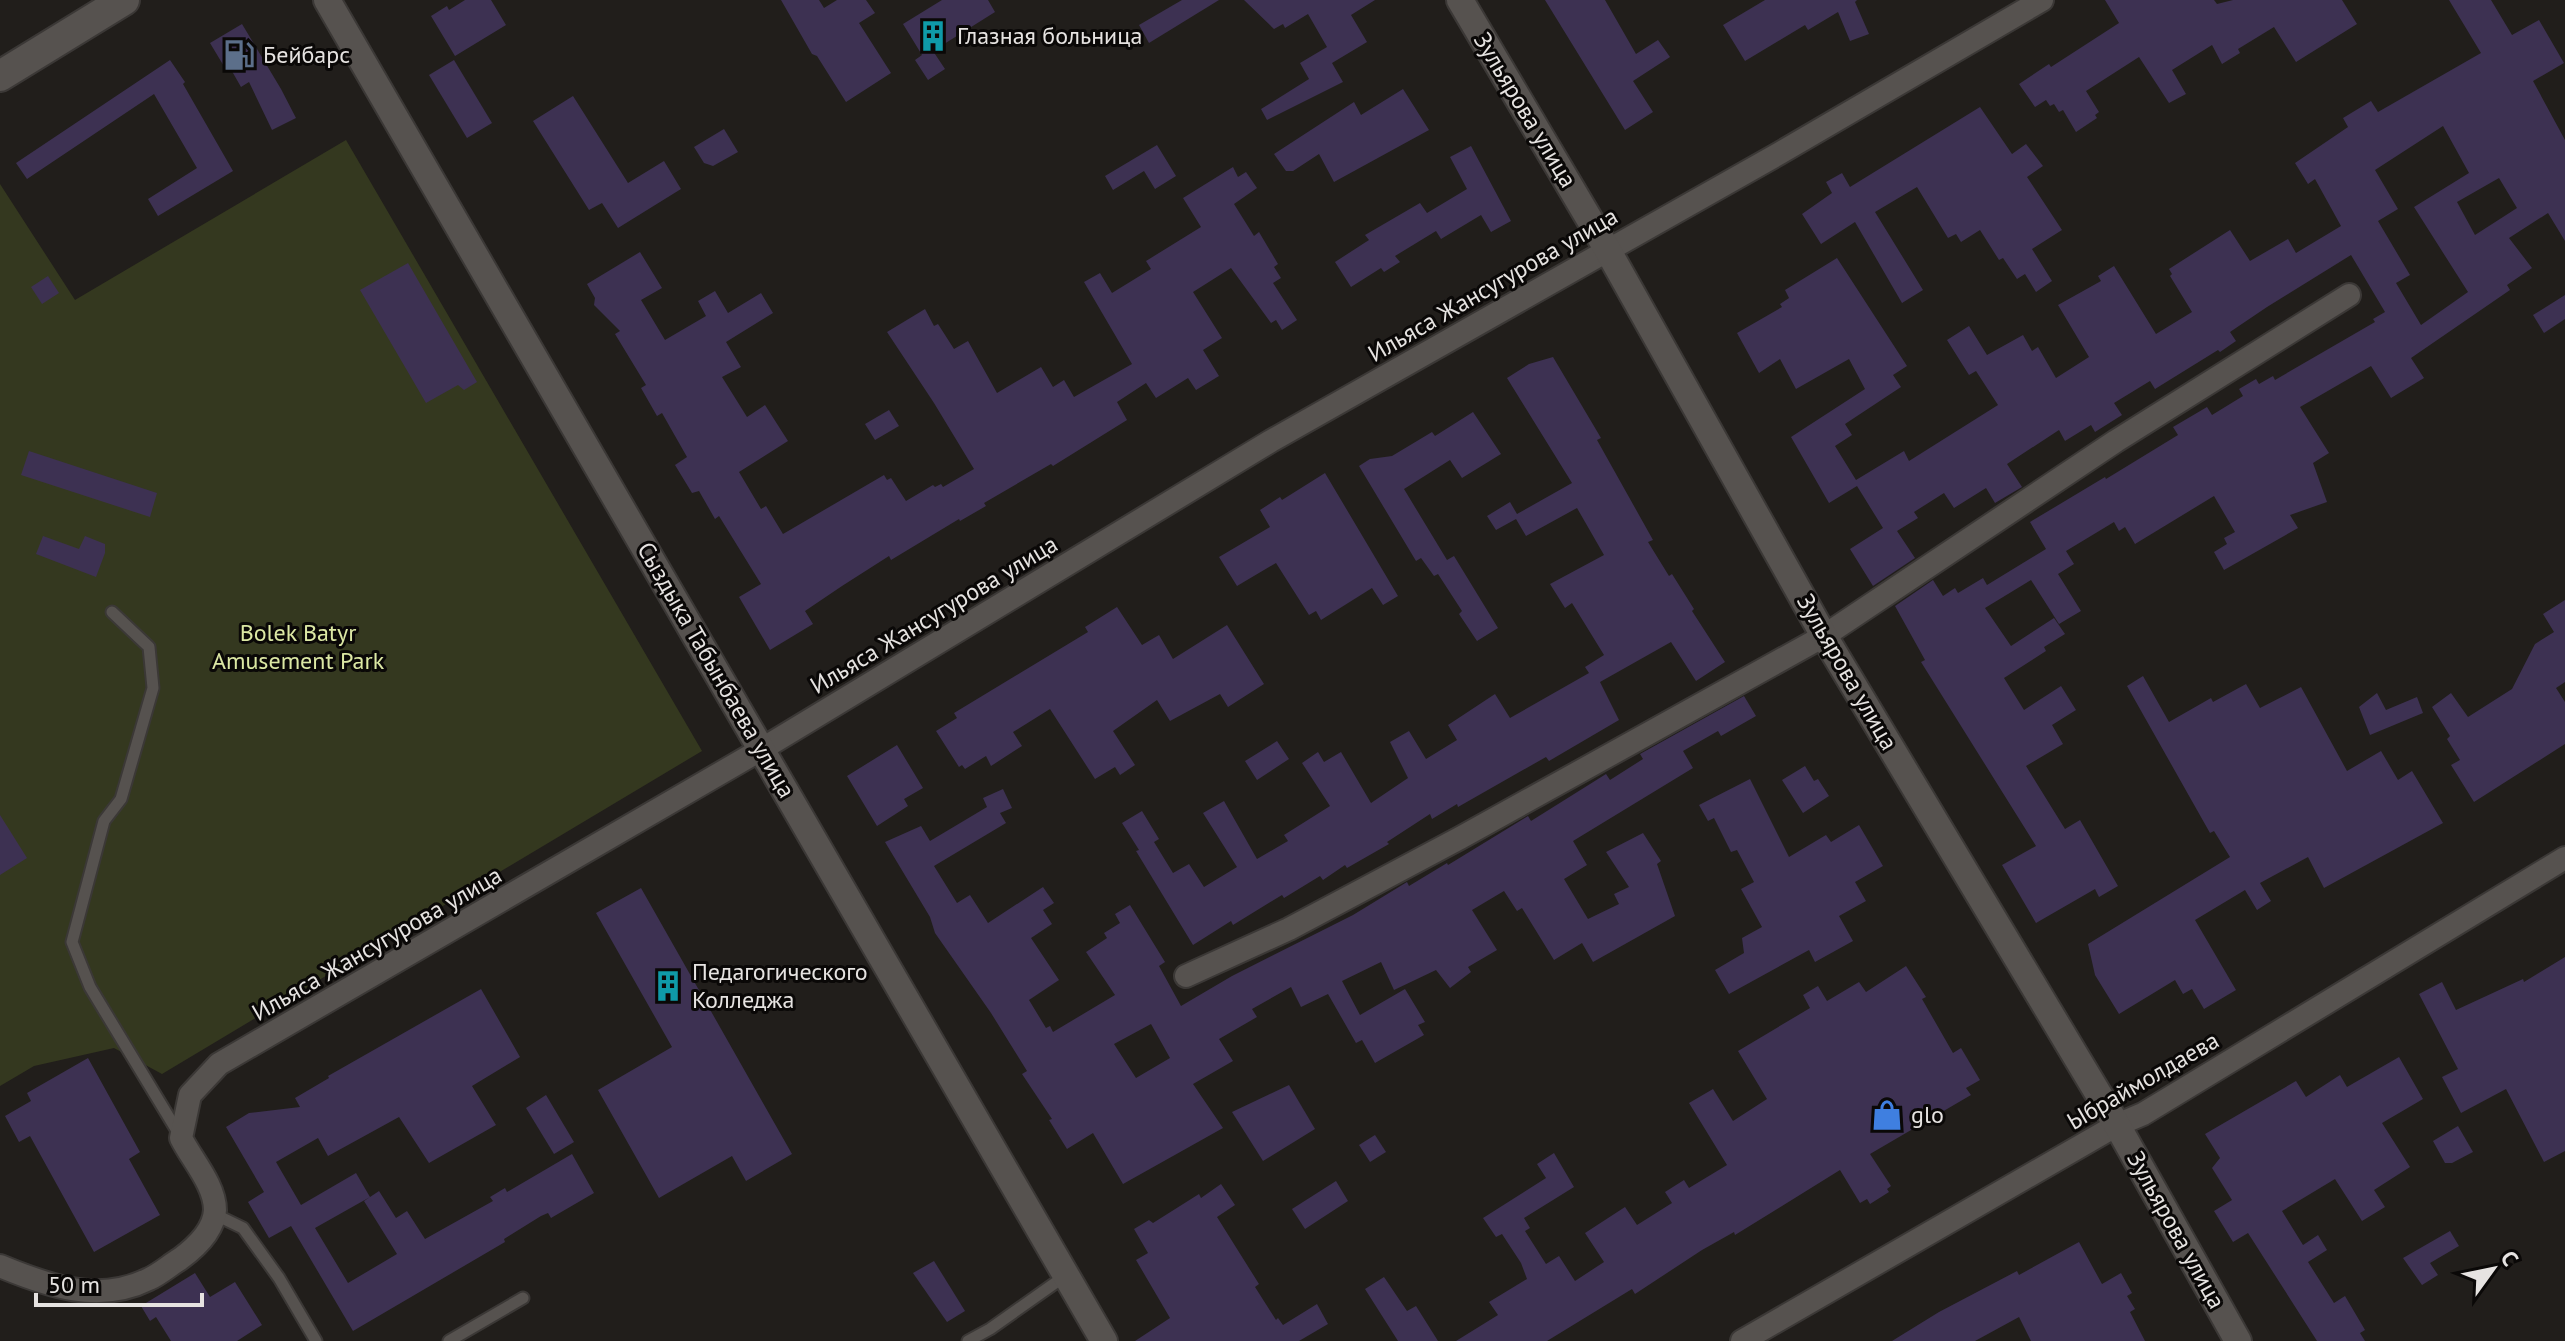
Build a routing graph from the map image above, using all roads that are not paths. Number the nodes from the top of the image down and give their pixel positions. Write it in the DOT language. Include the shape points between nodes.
graph roads {
  1 [pos="124,0"];
  2 [pos="327,0"];
  3 [pos="1460,0"];
  4 [pos="2042,0"];
  5 [pos="0,76"];
  6 [pos="1607,249"];
  7 [pos="2349,295"];
  8 [pos="112,612"];
  9 [pos="1824,636"];
  10 [pos="762,749"];
  11 [pos="2565,858"];
  12 [pos="1186,976"];
  13 [pos="2117,1125"];
  14 [pos="181,1138"];
  15 [pos="214,1214"];
  16 [pos="0,1266"];
  17 [pos="1066,1275"];
  18 [pos="523,1298"];
  19 [pos="316,1341"];
  20 [pos="449,1341"];
  21 [pos="968,1341"];
  22 [pos="1104,1341"];
  23 [pos="1742,1341"];
  24 [pos="2238,1341"];
  1 -- 5 [label="main road"];
  2 -- 10 [label="street, Сыздыка Табынбаева улица"];
  3 -- 6 [label="street, Зульярова улица"];
  4 -- 6 [label="street, Ильяса Жансугурова улица"];
  6 -- 9 [label="street, Зульярова улица"];
  6 -- 10 [label="street, Ильяса Жансугурова улица" via="1271,441"];
  7 -- 9 [label="street" via="2116,441"];
  8 -- 14 [label="lane" via="149,647 153,688 121,799 104,821 72,942 90,987"];
  9 -- 12 [label="street" via="1460,838 1289,929"];
  9 -- 13 [label="street, Зульярова улица"];
  10 -- 14 [label="street, Ильяса Жансугурова улица" via="219,1064 190,1095"];
  10 -- 17 [label="street, Сыздыка Табынбаева улица"];
  11 -- 13 [label="street, Ыбраймолдаева"];
  13 -- 23 [label="street, Ыбраймолдаева"];
  13 -- 24 [label="street, Зульярова улица"];
  14 -- 15 [label="street" via="213,1193"];
  15 -- 16 [label="street" via="213,1224 189,1252 149,1279 110,1292 63,1289"];
  15 -- 19 [label="lane" via="243,1228"];
  17 -- 21 [label="lane"];
  17 -- 22 [label="street, Сыздыка Табынбаева улица"];
  18 -- 20 [label="lane"];
}
